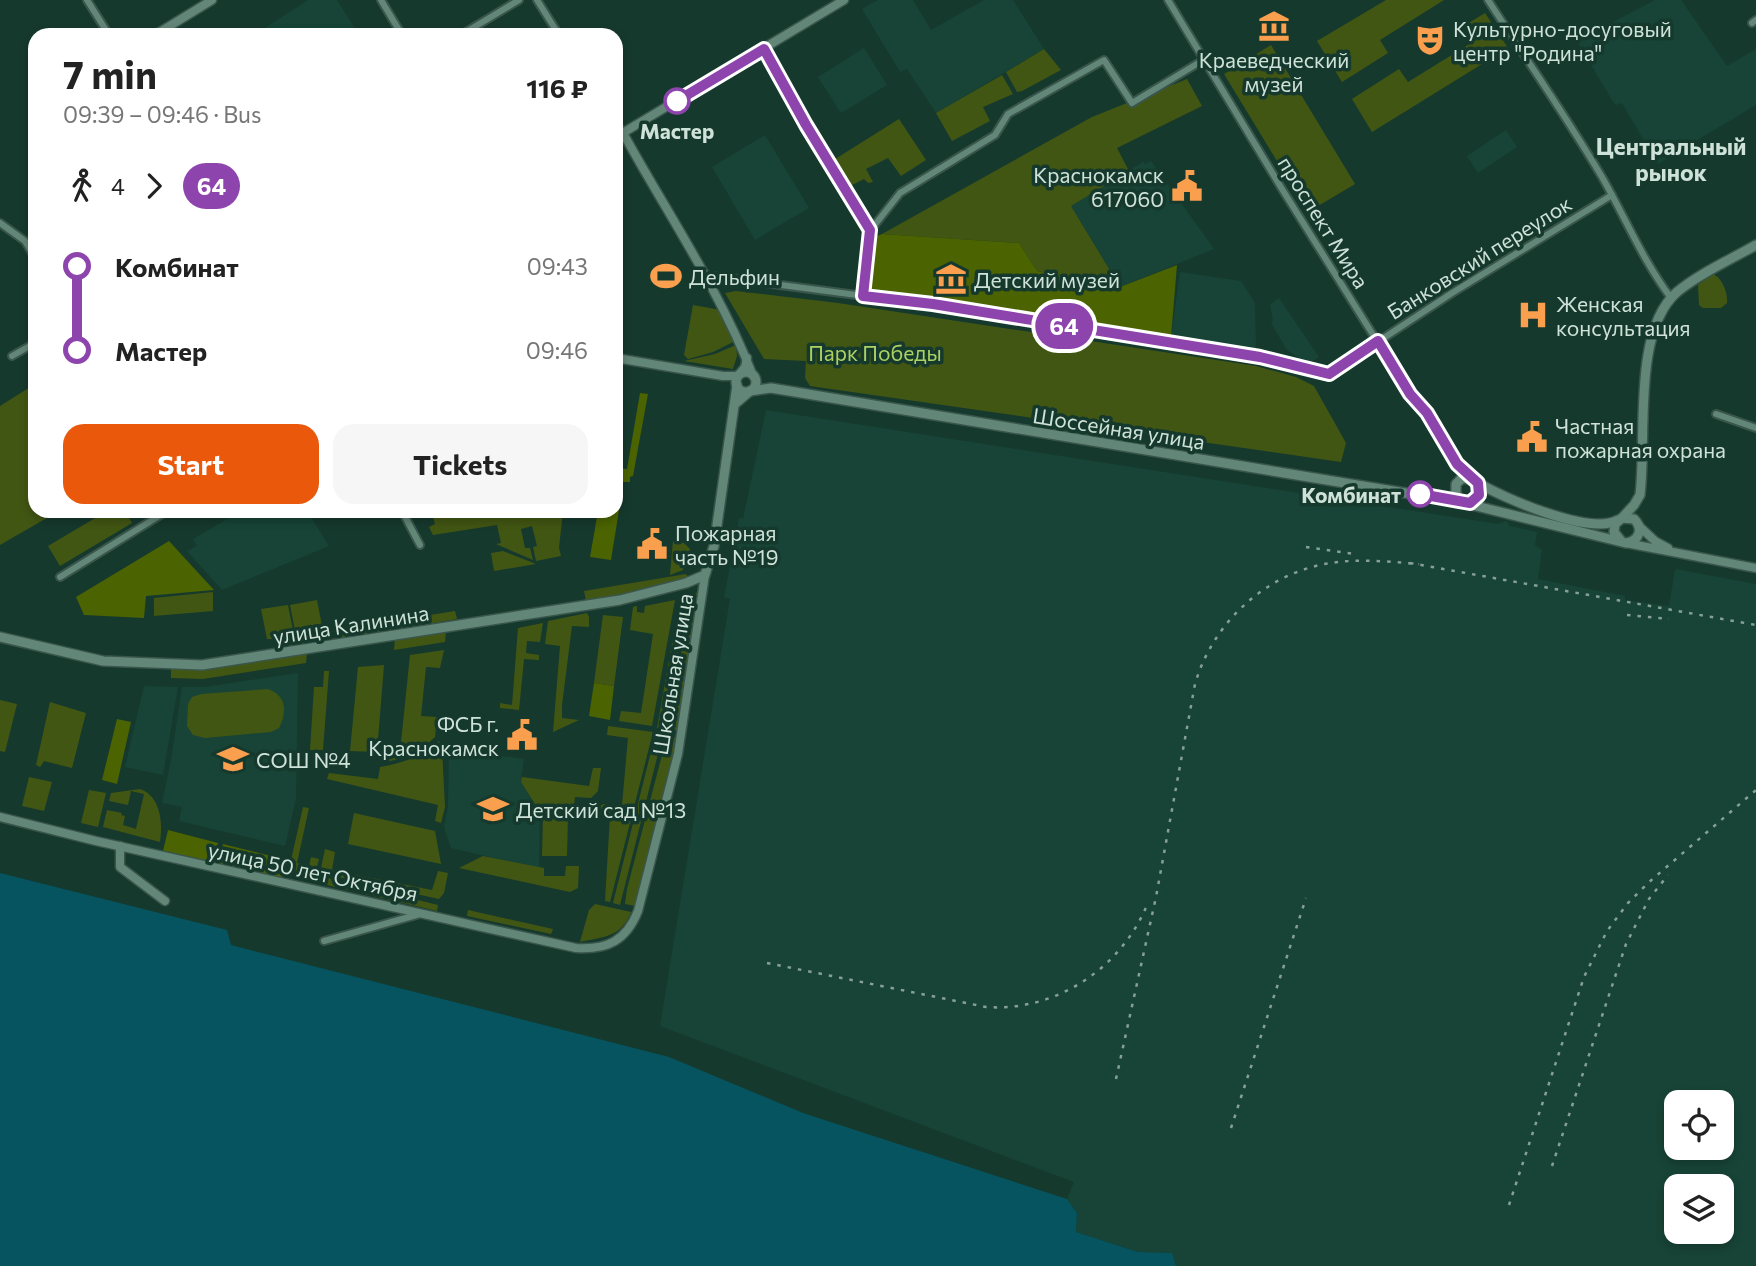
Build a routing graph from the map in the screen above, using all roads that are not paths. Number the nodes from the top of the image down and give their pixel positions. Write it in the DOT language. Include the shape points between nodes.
graph roads {
  1 [pos="87,0"];
  2 [pos="212,0"];
  3 [pos="381,0"];
  4 [pos="519,0"];
  5 [pos="537,0"];
  6 [pos="845,0"];
  7 [pos="1168,0"];
  8 [pos="1490,1"];
  9 [pos="105,28"];
  10 [pos="166,28"];
  11 [pos="398,28"];
  12 [pos="473,28"];
  13 [pos="555,28"];
  14 [pos="764,49"];
  15 [pos="1205,59"];
  16 [pos="623,133"];
  17 [pos="623,142"];
  18 [pos="1612,195"];
  19 [pos="0,223"];
  20 [pos="870,230"];
  21 [pos="1756,245"];
  22 [pos="28,246"];
  23 [pos="704,275"];
  24 [pos="863,296"];
  25 [pos="1671,298"];
  26 [pos="1378,341"];
  27 [pos="28,347"];
  28 [pos="12,356"];
  29 [pos="747,358"];
  30 [pos="623,359"];
  31 [pos="753,376"];
  32 [pos="737,381"];
  33 [pos="771,388"];
  34 [pos="750,391"];
  35 [pos="735,405"];
  36 [pos="1716,414"];
  37 [pos="1756,428"];
  38 [pos="1453,459"];
  39 [pos="1474,480"];
  40 [pos="1455,484"];
  41 [pos="1640,495"];
  42 [pos="1438,497"];
  43 [pos="1464,503"];
  44 [pos="156,518"];
  45 [pos="406,518"];
  46 [pos="1620,519"];
  47 [pos="1639,526"];
  48 [pos="1624,542"];
  49 [pos="420,545"];
  50 [pos="1677,553"];
  51 [pos="1756,568"];
  52 [pos="705,575"];
  53 [pos="60,577"];
  54 [pos="0,637"];
  55 [pos="0,817"];
  56 [pos="120,846"];
  57 [pos="165,901"];
  58 [pos="424,913"];
  59 [pos="618,940"];
  60 [pos="324,941"];
  1 -- 9 [label="street"];
  2 -- 10 [label="street"];
  3 -- 11 [label="street"];
  4 -- 12 [label="street"];
  5 -- 13 [label="street"];
  6 -- 14 [label="street"];
  7 -- 15 [label="street, проспект Мира"];
  8 -- 18 [label="street"];
  14 -- 16 [label="street"];
  14 -- 20 [label="street"];
  15 -- 20 [label="street" via="1132,103 1104,60 1008,114 995,135 900,193"];
  15 -- 26 [label="street, проспект Мира"];
  17 -- 23 [label="street"];
  18 -- 25 [label="street" via="1652,272"];
  18 -- 26 [label="street, Банковский переулок"];
  19 -- 22 [label="street"];
  20 -- 24 [label="street"];
  21 -- 25 [label="main road"];
  23 -- 24 [label="street"];
  23 -- 29 [label="street"];
  24 -- 26 [label="street, Банковский переулок" via="1260,357 1329,374"];
  25 -- 41 [label="main road" via="1650,343"];
  26 -- 38 [label="street, проспект Мира"];
  27 -- 28 [label="street"];
  29 -- 31 [label="street"];
  29 -- 32 [label="street"];
  30 -- 32 [label="street"];
  31 -- 32 [label="main road" via="747,373"];
  31 -- 33 [label="main road"];
  31 -- 34 [label="main road" via="755,384"];
  32 -- 34 [label="main road" via="743,392"];
  32 -- 35 [label="main road, Школьная улица"];
  33 -- 34 [label="main road"];
  33 -- 42 [label="main road, Шоссейная улица"];
  34 -- 35 [label="main road"];
  35 -- 52 [label="main road, Школьная улица" via="714,546"];
  36 -- 37 [label="street"];
  38 -- 39 [label="street, проспект Мира"];
  38 -- 40 [label="street, проспект Мира"];
  39 -- 40 [label="main road" via="1462,478"];
  39 -- 43 [label="main road" via="1479,495"];
  39 -- 46 [label="main road" via="1546,513 1603,524"];
  40 -- 42 [label="main road"];
  40 -- 43 [label="main road" via="1456,496"];
  41 -- 46 [label="main road"];
  41 -- 47 [label="main road"];
  42 -- 43 [label="main road, Шоссейная улица"];
  43 -- 48 [label="main road, Шоссейная улица"];
  44 -- 53 [label="street"];
  45 -- 49 [label="street"];
  46 -- 47 [label="main road" via="1634,519"];
  46 -- 48 [label="main road" via="1614,532"];
  47 -- 48 [label="main road" via="1637,538"];
  47 -- 50 [label="street, Шоссейная улица"];
  48 -- 50 [label="street, Шоссейная улица"];
  50 -- 51 [label="street, Шоссейная улица"];
  52 -- 54 [label="main road, улица Калинина" via="620,600 202,665 112,662"];
  52 -- 59 [label="street, Школьная улица" via="678,754 638,911 631,928"];
  55 -- 56 [label="street, улица 50 лет Октября"];
  56 -- 57 [label="street" via="120,867"];
  56 -- 58 [label="street, улица 50 лет Октября"];
  58 -- 59 [label="street, улица 50 лет Октября" via="576,948 593,949"];
  58 -- 60 [label="street"];
}
